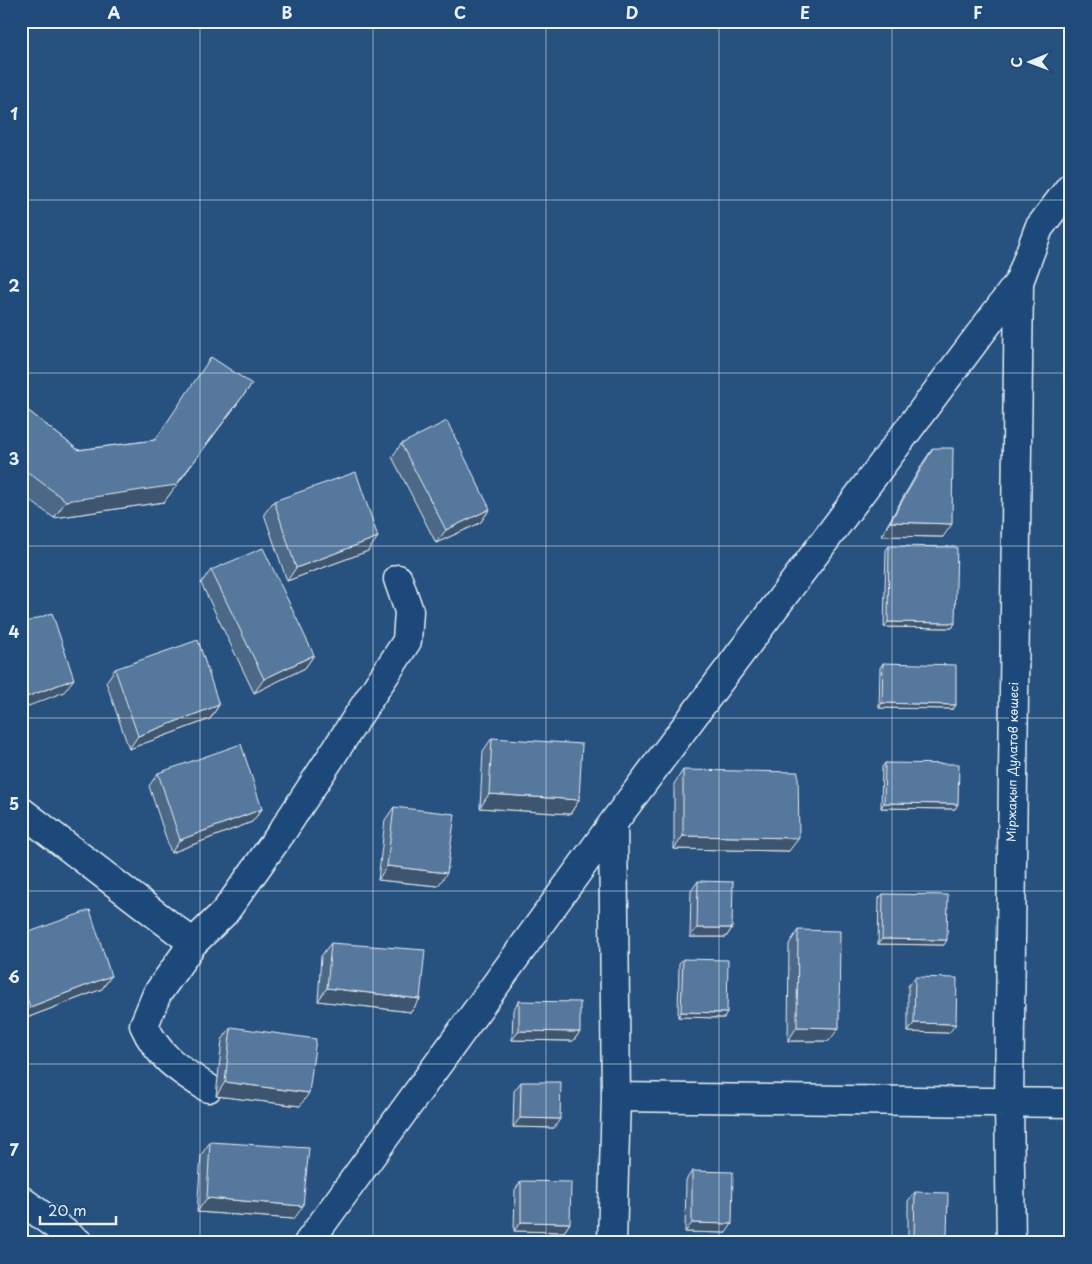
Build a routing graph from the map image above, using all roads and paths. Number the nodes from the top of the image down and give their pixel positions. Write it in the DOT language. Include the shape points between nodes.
graph roads {
  1 [pos="1071,186"];
  2 [pos="1019,282"];
  3 [pos="398,580"];
  4 [pos="21,811"];
  5 [pos="613,823"];
  6 [pos="193,943"];
  7 [pos="208,1088"];
  8 [pos="616,1097"];
  9 [pos="1009,1103"];
  10 [pos="1071,1103"];
  11 [pos="21,1200"];
  12 [pos="79,1243"];
  13 [pos="308,1243"];
  14 [pos="612,1243"];
  15 [pos="1011,1243"];
  1 -- 2 [label="street" via="1039,228"];
  2 -- 5 [label="street"];
  2 -- 9 [label="street, Міржақып Дулатов көшесі"];
  3 -- 6 [label="street" via="410,611 407,641 282,832 225,912"];
  4 -- 6 [label="street"];
  5 -- 8 [label="street"];
  5 -- 13 [label="street"];
  6 -- 7 [label="street" via="157,994 144,1025 153,1045 182,1071"];
  8 -- 9 [label="street"];
  8 -- 14 [label="street"];
  9 -- 10 [label="street"];
  9 -- 15 [label="street, Міржақып Дулатов көшесі"];
  11 -- 12 [label="street"];
}
